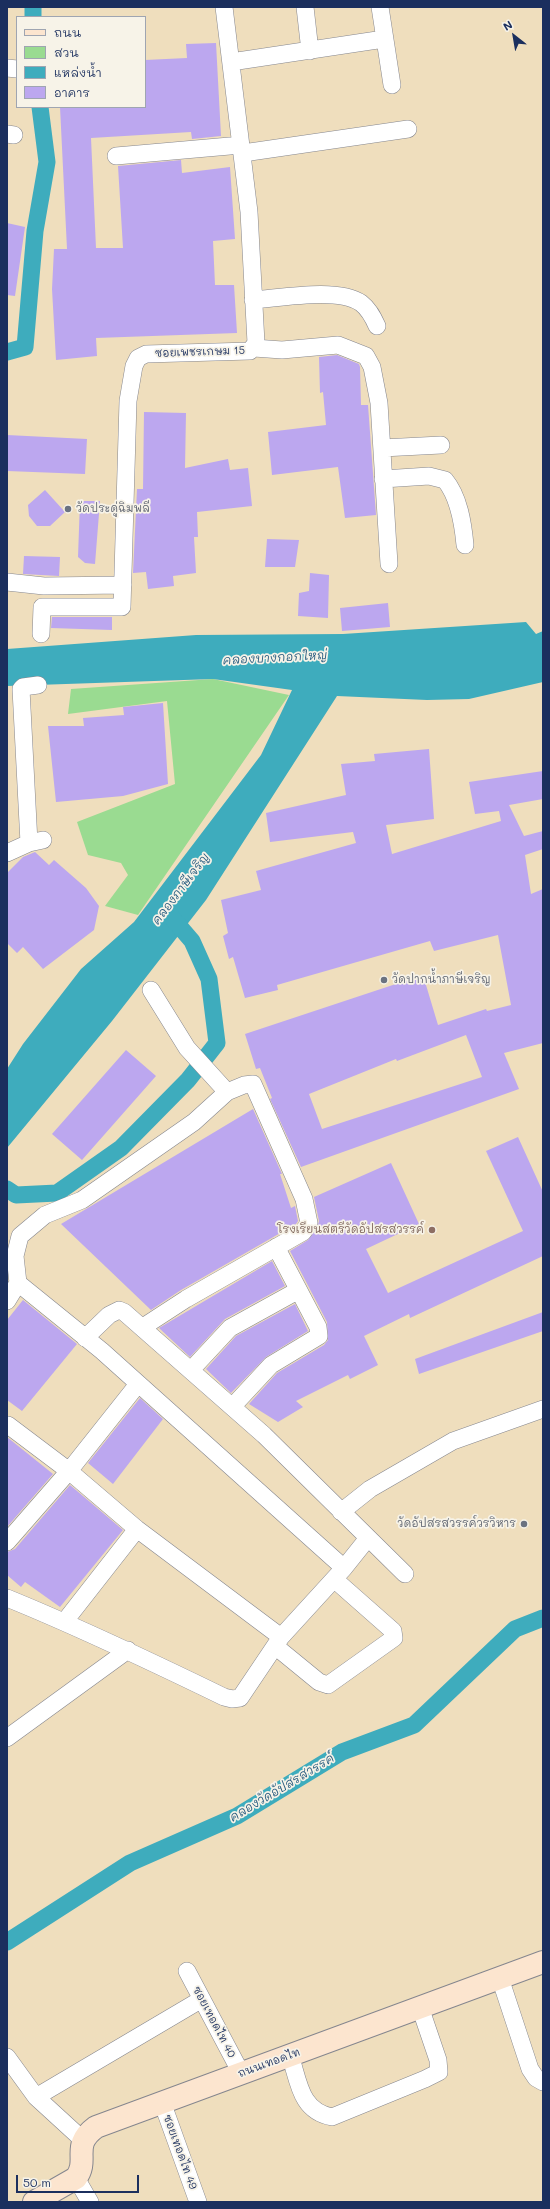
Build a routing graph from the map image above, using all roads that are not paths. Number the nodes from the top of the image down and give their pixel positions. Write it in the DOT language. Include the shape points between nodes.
graph roads {
  1 [pos="224,7"];
  2 [pos="305,7"];
  3 [pos="380,7"];
  4 [pos="384,39"];
  5 [pos="310,50"];
  6 [pos="231,62"];
  7 [pos="392,85"];
  8 [pos="408,129"];
  9 [pos="242,149"];
  10 [pos="116,156"];
  11 [pos="253,300"];
  12 [pos="377,326"];
  13 [pos="254,348"];
  14 [pos="441,445"];
  15 [pos="382,448"];
  16 [pos="383,479"];
  17 [pos="465,545"];
  18 [pos="389,564"];
  19 [pos="7,582"];
  20 [pos="123,585"];
  21 [pos="44,586"];
  22 [pos="42,607"];
  23 [pos="41,634"];
  24 [pos="38,685"];
  25 [pos="7,853"];
  26 [pos="151,990"];
  27 [pos="222,1085"];
  28 [pos="276,1247"];
  29 [pos="18,1283"];
  30 [pos="297,1291"];
  31 [pos="7,1301"];
  32 [pos="143,1327"];
  33 [pos="85,1338"];
  34 [pos="191,1370"];
  35 [pos="138,1384"];
  36 [pos="232,1407"];
  37 [pos="543,1409"];
  38 [pos="8,1425"];
  39 [pos="69,1471"];
  40 [pos="341,1512"];
  41 [pos="137,1529"];
  42 [pos="368,1538"];
  43 [pos="7,1542"];
  44 [pos="339,1574"];
  45 [pos="406,1574"];
  46 [pos="7,1598"];
  47 [pos="65,1621"];
  48 [pos="278,1642"];
  49 [pos="128,1650"];
  50 [pos="7,1738"];
  51 [pos="543,1962"];
  52 [pos="187,1971"];
  53 [pos="500,1978"];
  54 [pos="202,1999"];
  55 [pos="420,2007"];
  56 [pos="290,2055"];
  57 [pos="7,2057"];
  58 [pos="241,2073"];
  59 [pos="543,2082"];
  60 [pos="36,2097"];
  61 [pos="162,2102"];
  62 [pos="83,2140"];
  63 [pos="76,2178"];
  64 [pos="34,2202"];
  65 [pos="90,2202"];
  66 [pos="198,2202"];
  1 -- 6 [label="street, ซอยเพชรเกษม 15"];
  2 -- 5 [label="street"];
  3 -- 4 [label="street"];
  4 -- 5 [label="street"];
  4 -- 7 [label="street"];
  5 -- 6 [label="street"];
  6 -- 9 [label="street, ซอยเพชรเกษม 15"];
  8 -- 9 [label="street"];
  9 -- 10 [label="street"];
  9 -- 11 [label="street, ซอยเพชรเกษม 15" via="249,212"];
  11 -- 12 [label="street" via="340,296 360,303 369,311"];
  11 -- 13 [label="street, ซอยเพชรเกษม 15" via="256,343"];
  13 -- 15 [label="street" via="282,350 338,344 366,356 372,367 379,403"];
  13 -- 20 [label="street, ซอยเพชรเกษม 15" via="250,351 146,354 138,358 134,366 128,401"];
  14 -- 15 [label="street"];
  15 -- 16 [label="street"];
  16 -- 17 [label="street" via="429,476 445,480 453,491 463,523"];
  16 -- 18 [label="street"];
  19 -- 21 [label="street"];
  20 -- 21 [label="street"];
  20 -- 22 [label="street, ซอยเพชรเกษม 15" via="122,607"];
  21 -- 22 [label="street"];
  22 -- 23 [label="street"];
  24 -- 25 [label="street" via="21,689 36,841"];
  26 -- 27 [label="street" via="187,1048"];
  27 -- 28 [label="street" via="253,1084 308,1210 309,1223 303,1232"];
  27 -- 29 [label="street" via="187,1126 82,1200 45,1215 20,1236 15,1256"];
  28 -- 30 [label="street"];
  28 -- 32 [label="street"];
  29 -- 31 [label="street"];
  29 -- 33 [label="street"];
  30 -- 34 [label="street" via="230,1328"];
  30 -- 36 [label="street" via="318,1327 319,1336 271,1365"];
  32 -- 33 [label="street" via="119,1310 109,1315"];
  32 -- 34 [label="street"];
  33 -- 35 [label="street"];
  34 -- 36 [label="street"];
  35 -- 39 [label="street"];
  35 -- 44 [label="street"];
  36 -- 40 [label="street" via="264,1435"];
  37 -- 40 [label="street" via="453,1441 370,1490"];
  38 -- 39 [label="street"];
  39 -- 41 [label="street"];
  39 -- 43 [label="street"];
  40 -- 42 [label="street"];
  41 -- 47 [label="street"];
  41 -- 48 [label="street"];
  42 -- 44 [label="street"];
  42 -- 45 [label="street"];
  44 -- 48 [label="street"];
  44 -- 48 [label="street" via="393,1631 394,1638 328,1685 319,1682"];
  46 -- 47 [label="street"];
  47 -- 49 [label="street"];
  48 -- 49 [label="street" via="240,1698 236,1699 224,1697"];
  49 -- 50 [label="street"];
  51 -- 53 [label="main road, ถนนเทอดไท"];
  52 -- 54 [label="street, ซอยเทอดไท 40"];
  53 -- 55 [label="main road, ถนนเทอดไท"];
  53 -- 59 [label="street" via="530,2069 536,2078"];
  54 -- 58 [label="street, ซอยเทอดไท 40"];
  54 -- 60 [label="street"];
  55 -- 56 [label="main road, ถนนเทอดไท"];
  55 -- 56 [label="street" via="440,2066 439,2072 332,2117 318,2113 306,2104"];
  56 -- 58 [label="main road, ถนนเทอดไท"];
  57 -- 60 [label="street"];
  58 -- 61 [label="main road, ถนนเทอดไท"];
  60 -- 62 [label="street"];
  61 -- 62 [label="main road, ถนนเทอดไท" via="96,2127"];
  61 -- 66 [label="street, ซอยเทอดไท 49"];
  62 -- 63 [label="main road" via="80,2150 81,2172"];
  63 -- 64 [label="main road"];
  63 -- 65 [label="street"];
}
